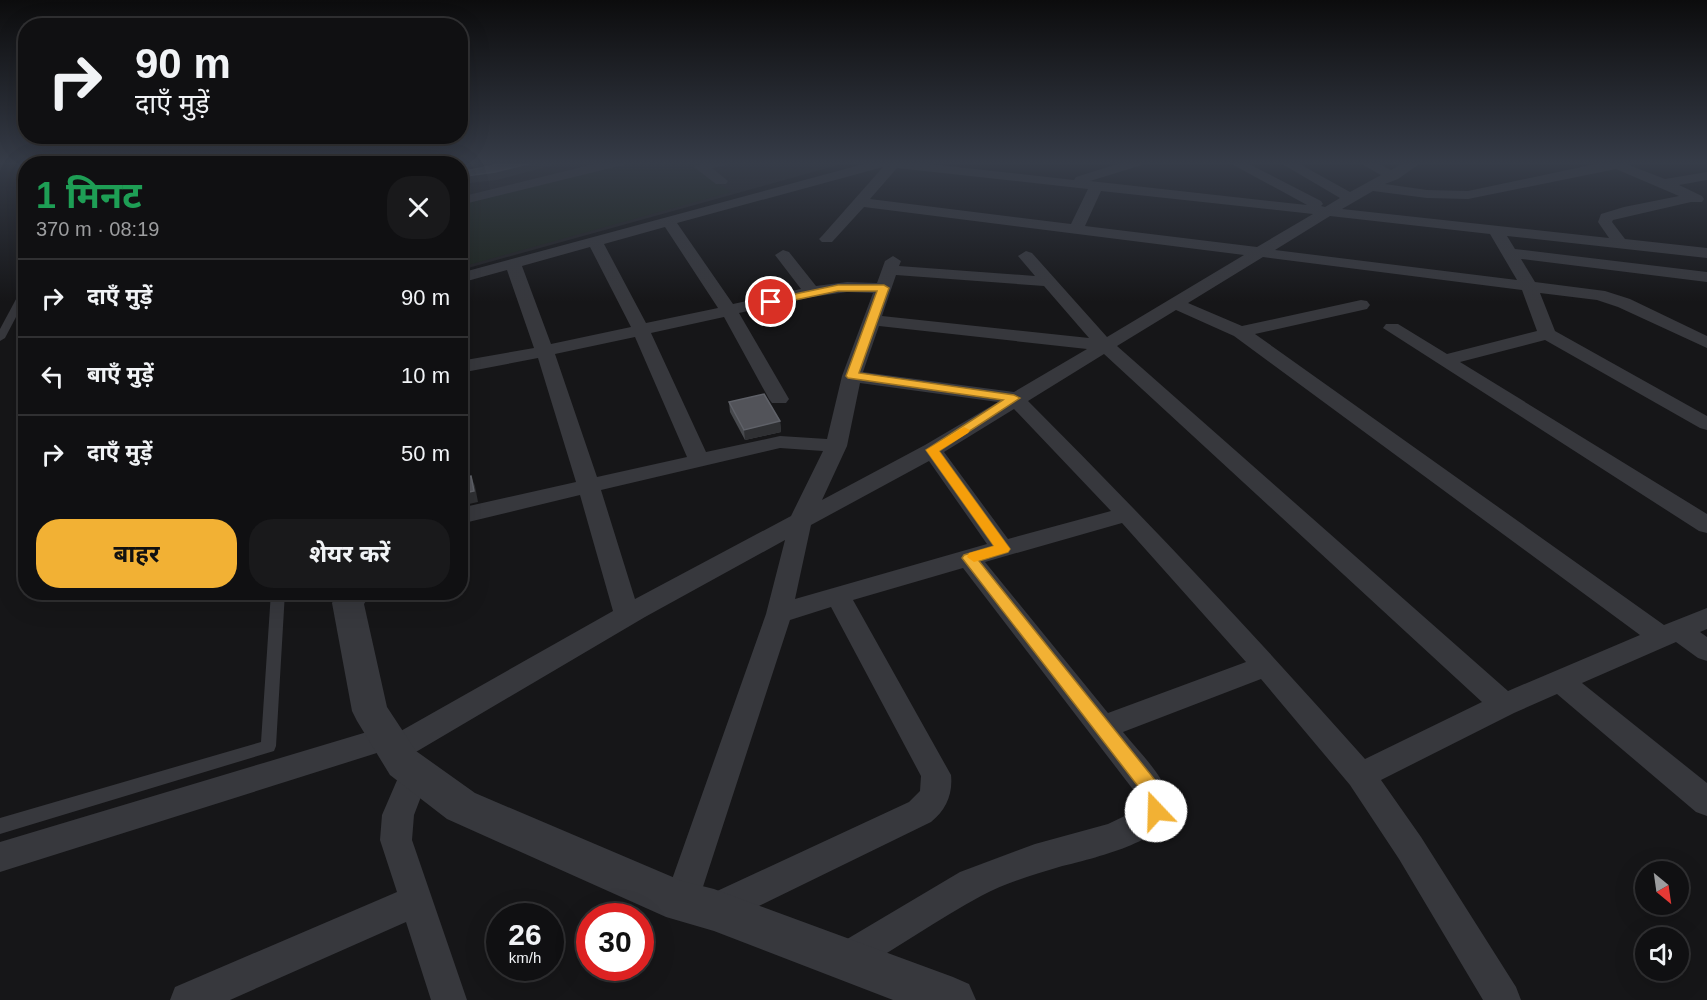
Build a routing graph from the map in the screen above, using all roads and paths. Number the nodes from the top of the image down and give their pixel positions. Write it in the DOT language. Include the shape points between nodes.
graph roads {
  1 [pos="718,209"];
  2 [pos="853,209"];
  3 [pos="915,209"];
  4 [pos="1086,209"];
  5 [pos="1308,209"];
  6 [pos="1325,209"];
  7 [pos="1333,209"];
  8 [pos="1640,209"];
  9 [pos="1329,211"];
  10 [pos="669,222"];
  11 [pos="1495,229"];
  12 [pos="1076,231"];
  13 [pos="827,239"];
  14 [pos="595,242"];
  15 [pos="1620,243"];
  16 [pos="1510,253"];
  17 [pos="1707,253"];
  18 [pos="1257,254"];
  19 [pos="783,255"];
  20 [pos="1026,256"];
  21 [pos="513,264"];
  22 [pos="889,273"];
  23 [pos="468,276"];
  24 [pos="1707,277"];
  25 [pos="1050,282"];
  26 [pos="1529,285"];
  27 [pos="812,292"];
  28 [pos="18,303"];
  29 [pos="1175,303"];
  30 [pos="1361,305"];
  31 [pos="729,311"];
  32 [pos="872,320"];
  33 [pos="1392,328"];
  34 [pos="641,330"];
  35 [pos="1240,332"];
  36 [pos="1547,334"];
  37 [pos="0,338"];
  38 [pos="1707,343"];
  39 [pos="1105,345"];
  40 [pos="546,351"];
  41 [pos="1444,361"];
  42 [pos="468,366"];
  43 [pos="852,376"];
  44 [pos="1014,398"];
  45 [pos="779,399"];
  46 [pos="1707,424"];
  47 [pos="836,446"];
  48 [pos="932,450"];
  49 [pos="700,462"];
  50 [pos="590,487"];
  51 [pos="468,514"];
  52 [pos="1127,514"];
  53 [pos="801,520"];
  54 [pos="1707,525"];
  55 [pos="1003,549"];
  56 [pos="969,558"];
  57 [pos="838,597"];
  58 [pos="277,600"];
  59 [pos="347,600"];
  60 [pos="779,614"];
  61 [pos="627,616"];
  62 [pos="1707,618"];
  63 [pos="1669,633"];
  64 [pos="1707,651"];
  65 [pos="1266,666"];
  66 [pos="1560,681"];
  67 [pos="1504,705"];
  68 [pos="1104,727"];
  69 [pos="399,754"];
  70 [pos="1361,776"];
  71 [pos="1707,802"];
  72 [pos="0,826"];
  73 [pos="0,857"];
  74 [pos="417,900"];
  75 [pos="698,906"];
  76 [pos="844,960"];
  77 [pos="188,1000"];
  78 [pos="449,1000"];
  79 [pos="953,1000"];
  80 [pos="1503,1000"];
  1 -- 10 [label="street"];
  2 -- 13 [label="street"];
  3 -- 12 [label="street"];
  4 -- 12 [label="street"];
  5 -- 9 [label="street"];
  6 -- 9 [label="street"];
  7 -- 9 [label="street"];
  8 -- 15 [label="street" via="1606,218"];
  9 -- 11 [label="street"];
  9 -- 18 [label="street"];
  10 -- 14 [label="street"];
  10 -- 31 [label="street"];
  11 -- 15 [label="street"];
  11 -- 16 [label="street"];
  12 -- 18 [label="street"];
  14 -- 21 [label="street"];
  14 -- 34 [label="street"];
  15 -- 17 [label="street"];
  16 -- 24 [label="street"];
  16 -- 26 [label="street"];
  18 -- 26 [label="street"];
  18 -- 29 [label="street"];
  19 -- 27 [label="street"];
  20 -- 25 [label="street"];
  21 -- 23 [label="street"];
  21 -- 40 [label="street"];
  22 -- 25 [label="street"];
  22 -- 27 [label="street" via="847,287"];
  22 -- 32 [label="street"];
  25 -- 39 [label="street"];
  26 -- 36 [label="street"];
  26 -- 38 [label="street" via="1612,299"];
  27 -- 31 [label="street"];
  28 -- 37 [label="lane"];
  29 -- 35 [label="street"];
  29 -- 39 [label="street"];
  30 -- 35 [label="street"];
  31 -- 34 [label="street"];
  31 -- 45 [label="street"];
  32 -- 39 [label="street"];
  32 -- 43 [label="street"];
  33 -- 41 [label="street"];
  34 -- 40 [label="street"];
  34 -- 49 [label="street"];
  35 -- 63 [label="street"];
  36 -- 41 [label="street"];
  36 -- 46 [label="street"];
  39 -- 44 [label="street"];
  39 -- 67 [label="street"];
  40 -- 42 [label="street"];
  40 -- 50 [label="street"];
  41 -- 54 [label="street"];
  43 -- 44 [label="street"];
  43 -- 47 [label="street"];
  44 -- 48 [label="street"];
  44 -- 52 [label="street"];
  47 -- 49 [label="street" via="780,442"];
  47 -- 53 [label="street"];
  48 -- 53 [label="street"];
  48 -- 55 [label="street"];
  49 -- 50 [label="street"];
  50 -- 51 [label="street"];
  50 -- 61 [label="street"];
  52 -- 55 [label="street"];
  52 -- 65 [label="street"];
  53 -- 60 [label="street"];
  53 -- 61 [label="street"];
  55 -- 56 [label="street"];
  56 -- 57 [label="street"];
  56 -- 68 [label="street"];
  57 -- 60 [label="street"];
  57 -- 75 [label="street" via="936,775 938,788 934,798 920,812"];
  58 -- 72 [label="lane" via="268,746"];
  59 -- 69 [label="street" via="370,711"];
  60 -- 75 [label="street"];
  61 -- 69 [label="street"];
  62 -- 63 [label="street"];
  63 -- 64 [label="street"];
  63 -- 66 [label="street"];
  65 -- 68 [label="street"];
  65 -- 70 [label="street"];
  66 -- 67 [label="street"];
  66 -- 71 [label="street"];
  67 -- 70 [label="street"];
  68 -- 76 [label="street" via="1152,791 1156,811 1144,822 1113,837 1035,859 972,883"];
  69 -- 73 [label="street"];
  69 -- 74 [label="street" via="396,840"];
  69 -- 75 [label="street" via="461,806"];
  70 -- 80 [label="street"];
  74 -- 77 [label="street"];
  74 -- 78 [label="street"];
  75 -- 76 [label="street"];
  76 -- 79 [label="street"];
}
